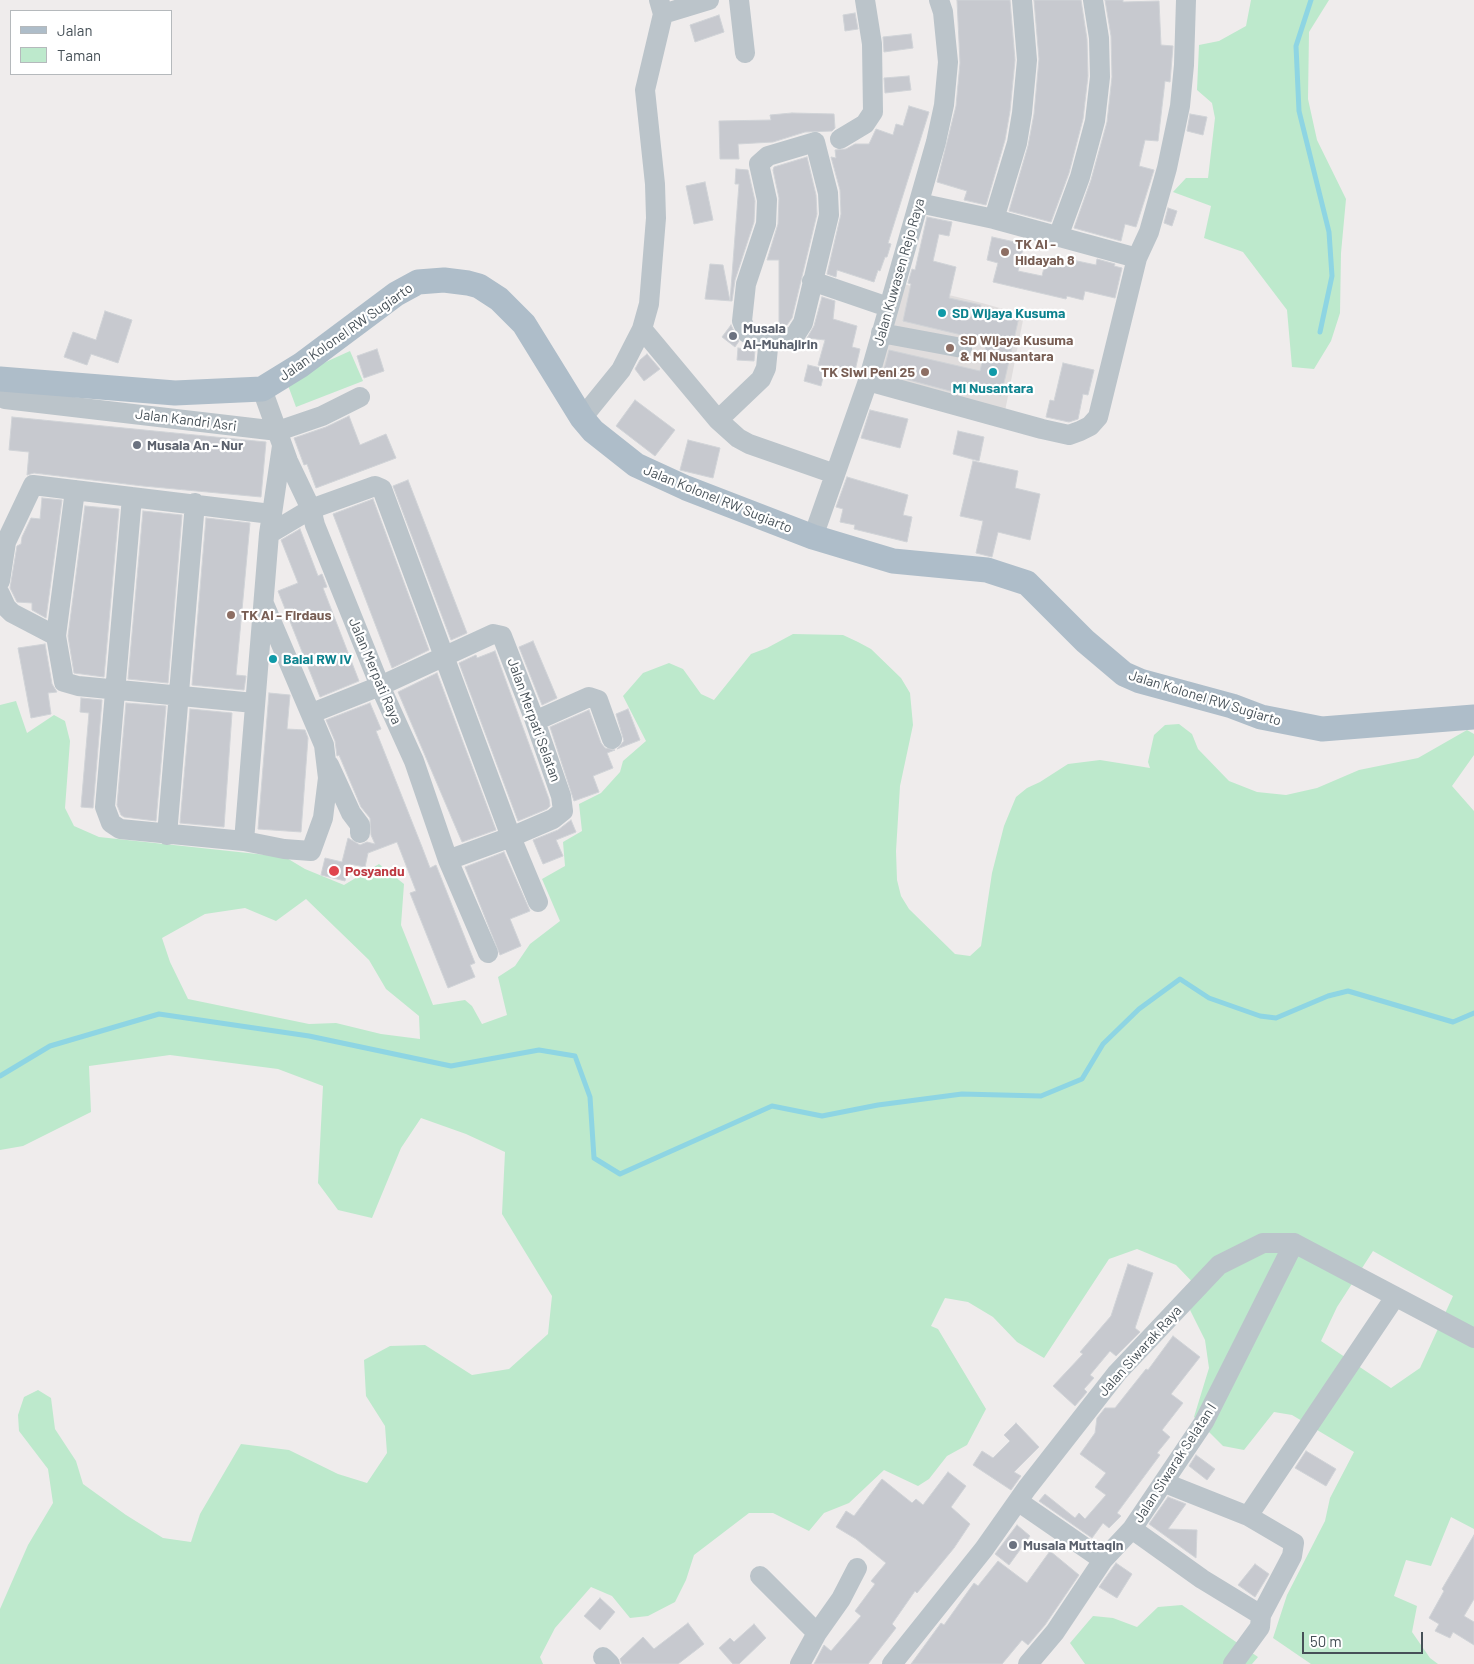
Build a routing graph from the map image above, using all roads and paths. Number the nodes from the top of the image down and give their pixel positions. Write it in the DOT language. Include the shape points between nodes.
graph roads {
  1 [pos="709,0"];
  2 [pos="739,0"];
  3 [pos="865,0"];
  4 [pos="939,0"];
  5 [pos="1022,0"];
  6 [pos="1093,0"];
  7 [pos="1186,0"];
  8 [pos="661,7"];
  9 [pos="745,53"];
  10 [pos="840,139"];
  11 [pos="919,203"];
  12 [pos="994,219"];
  13 [pos="1058,237"];
  14 [pos="1137,258"];
  15 [pos="812,281"];
  16 [pos="888,307"];
  17 [pos="642,329"];
  18 [pos="880,333"];
  19 [pos="769,338"];
  20 [pos="962,348"];
  21 [pos="868,381"];
  22 [pos="2,389"];
  23 [pos="262,389"];
  24 [pos="360,397"];
  25 [pos="582,418"];
  26 [pos="718,420"];
  27 [pos="280,439"];
  28 [pos="835,474"];
  29 [pos="75,490"];
  30 [pos="132,497"];
  31 [pos="195,503"];
  32 [pos="310,509"];
  33 [pos="271,514"];
  34 [pos="268,534"];
  35 [pos="813,536"];
  36 [pos="0,581"];
  37 [pos="0,594"];
  38 [pos="264,604"];
  39 [pos="56,636"];
  40 [pos="444,657"];
  41 [pos="380,686"];
  42 [pos="114,689"];
  43 [pos="178,695"];
  44 [pos="254,703"];
  45 [pos="312,713"];
  46 [pos="1474,717"];
  47 [pos="535,721"];
  48 [pos="612,738"];
  49 [pos="327,761"];
  50 [pos="360,833"];
  51 [pos="167,835"];
  52 [pos="511,837"];
  53 [pos="244,841"];
  54 [pos="448,860"];
  55 [pos="538,902"];
  56 [pos="488,953"];
  57 [pos="1294,1243"];
  58 [pos="1395,1298"];
  59 [pos="1474,1338"];
  60 [pos="1165,1483"];
  61 [pos="1019,1502"];
  62 [pos="1248,1516"];
  63 [pos="1132,1529"];
  64 [pos="1103,1560"];
  65 [pos="857,1568"];
  66 [pos="760,1576"];
  67 [pos="1261,1615"];
  68 [pos="817,1633"];
  69 [pos="800,1664"];
  70 [pos="892,1664"];
  71 [pos="1028,1664"];
  72 [pos="1233,1664"];
  1 -- 8 [label="street"];
  2 -- 9 [label="street"];
  3 -- 10 [label="street" via="872,44 873,112 859,128"];
  4 -- 11 [label="street, Jalan Kuwasen Rejo Raya" via="948,62 936,142"];
  5 -- 12 [label="street" via="1027,60 1022,113"];
  6 -- 13 [label="street" via="1099,38 1100,77 1094,121 1080,177"];
  7 -- 14 [label="street" via="1180,106 1151,223"];
  8 -- 17 [label="street" via="644,90 656,218 649,304"];
  11 -- 12 [label="street"];
  11 -- 16 [label="street, Jalan Kuwasen Rejo Raya"];
  12 -- 13 [label="street"];
  13 -- 14 [label="street"];
  14 -- 21 [label="street" via="1098,417 1080,431 1068,435 1051,431"];
  15 -- 16 [label="street"];
  15 -- 19 [label="street" via="803,323 797,334 794,337"];
  15 -- 19 [label="street" via="829,215 828,193 815,142 768,156 760,164 767,200 766,224 746,284 742,320 746,333 756,338"];
  16 -- 18 [label="street, Jalan Kuwasen Rejo Raya"];
  17 -- 25 [label="street" via="622,370"];
  17 -- 26 [label="street"];
  18 -- 20 [label="street"];
  18 -- 21 [label="street, Jalan Kuwasen Rejo Raya"];
  19 -- 26 [label="street" via="766,368 761,379"];
  21 -- 28 [label="street, Jalan Kuwasen Rejo Raya"];
  22 -- 23 [label="main road, Jalan Kolonel RW Sugiarto" via="176,393"];
  22 -- 27 [label="street, Jalan Kandri Asri"];
  23 -- 25 [label="main road, Jalan Kolonel RW Sugiarto" via="316,355 396,294 418,282 444,280 479,286 499,299 524,324"];
  23 -- 27 [label="street, Jalan Merpati Raya"];
  24 -- 27 [label="street, Jalan Kandri Asri"];
  25 -- 35 [label="main road, Jalan Kolonel RW Sugiarto" via="593,431 636,465 702,495"];
  26 -- 28 [label="street" via="749,444"];
  27 -- 32 [label="street, Jalan Merpati Raya"];
  27 -- 33 [label="street"];
  28 -- 35 [label="street, Jalan Kuwasen Rejo Raya"];
  29 -- 30 [label="street"];
  29 -- 36 [label="street" via="31,486 6,542"];
  29 -- 39 [label="street"];
  30 -- 31 [label="street"];
  30 -- 42 [label="street"];
  31 -- 33 [label="street"];
  31 -- 43 [label="street"];
  32 -- 34 [label="street"];
  32 -- 40 [label="street" via="375,486 382,489"];
  32 -- 41 [label="street, Jalan Merpati Raya"];
  33 -- 34 [label="street"];
  34 -- 38 [label="street"];
  35 -- 46 [label="main road, Jalan Kolonel RW Sugiarto" via="893,561 987,570 1027,583 1085,641 1124,674 1261,717 1322,729"];
  37 -- 39 [label="street" via="12,613"];
  38 -- 44 [label="street"];
  38 -- 45 [label="street"];
  39 -- 42 [label="street" via="64,682"];
  40 -- 41 [label="street, Jalan Merpati Selatan"];
  40 -- 47 [label="street, Jalan Merpati Selatan" via="493,634 502,636"];
  40 -- 52 [label="street"];
  41 -- 45 [label="street, Jalan Merpati Selatan"];
  41 -- 54 [label="street, Jalan Merpati Raya" via="414,761"];
  42 -- 43 [label="street"];
  42 -- 51 [label="street" via="106,807 110,823 120,829"];
  43 -- 44 [label="street"];
  43 -- 51 [label="street"];
  44 -- 53 [label="street"];
  45 -- 49 [label="street"];
  47 -- 48 [label="street" via="590,697 598,700"];
  47 -- 52 [label="street, Jalan Merpati Selatan" via="561,796 563,811"];
  49 -- 50 [label="street" via="360,825"];
  49 -- 53 [label="street" via="323,818 311,851"];
  51 -- 53 [label="street"];
  52 -- 54 [label="street, Jalan Merpati Selatan"];
  52 -- 55 [label="street"];
  54 -- 56 [label="street, Jalan Merpati Raya"];
  57 -- 58 [label="street, Jalan Siwarak Raya"];
  57 -- 60 [label="street, Jalan Siwarak Selatan I" via="1204,1422"];
  57 -- 61 [label="street, Jalan Siwarak Raya" via="1263,1243 1219,1265 1117,1373"];
  58 -- 59 [label="street, Jalan Siwarak Raya"];
  58 -- 62 [label="street"];
  60 -- 62 [label="street"];
  60 -- 63 [label="street, Jalan Siwarak Selatan I"];
  61 -- 64 [label="street"];
  61 -- 70 [label="street, Jalan Siwarak Raya"];
  62 -- 67 [label="street" via="1294,1543 1292,1556"];
  63 -- 64 [label="street, Jalan Siwarak Selatan I"];
  63 -- 67 [label="street" via="1202,1579"];
  64 -- 71 [label="street, Jalan Siwarak Selatan I" via="1055,1632"];
  65 -- 68 [label="street" via="841,1599"];
  66 -- 68 [label="street"];
  67 -- 72 [label="street" via="1260,1627"];
  68 -- 69 [label="street"];
}
